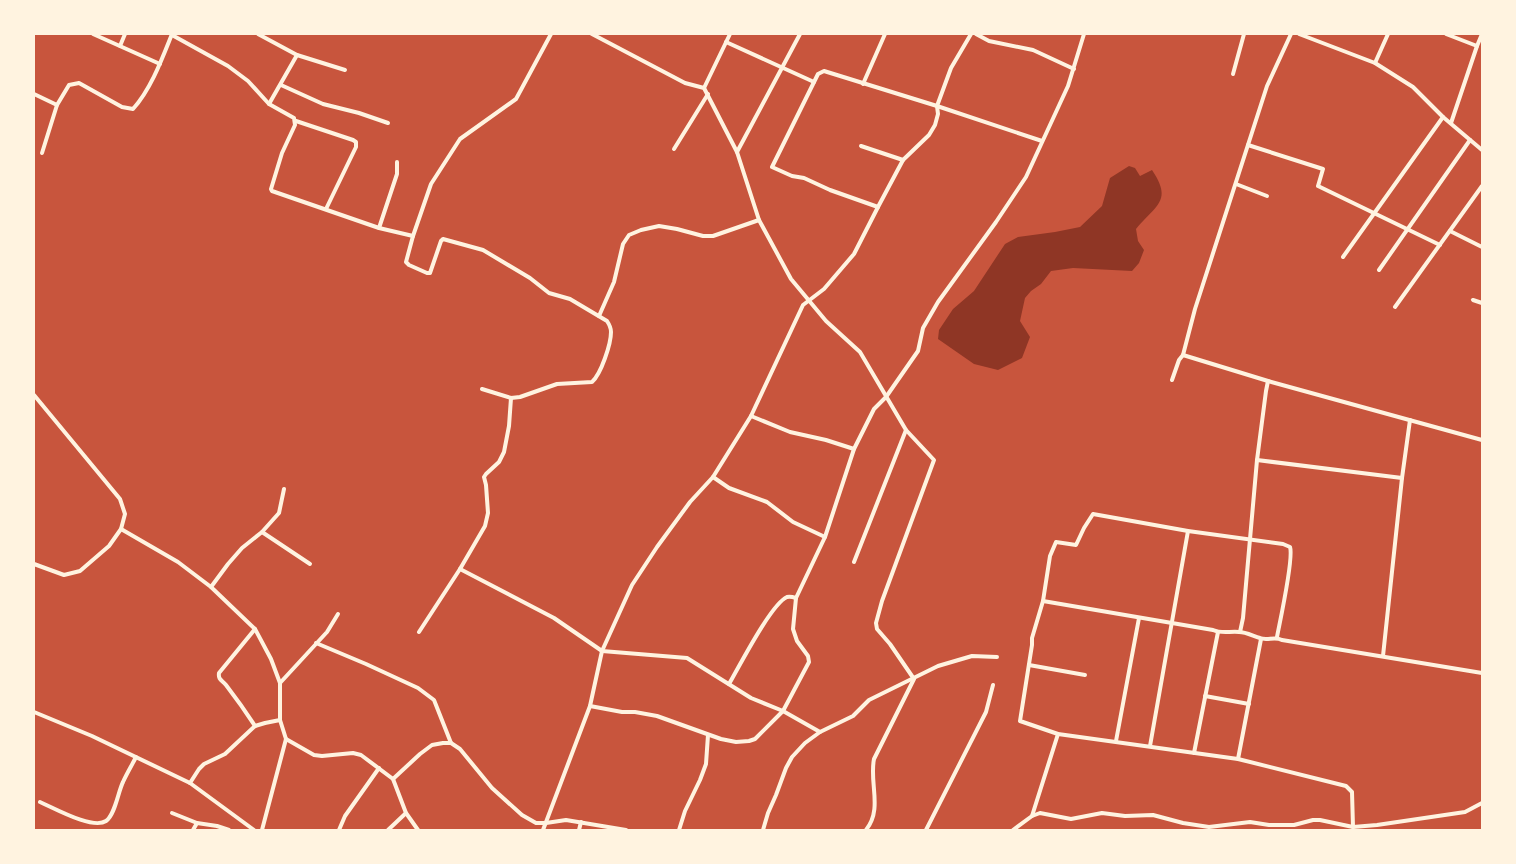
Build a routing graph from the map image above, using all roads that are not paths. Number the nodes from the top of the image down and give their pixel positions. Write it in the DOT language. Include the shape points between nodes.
graph roads {
  1 [pos="93,34"];
  2 [pos="125,34"];
  3 [pos="172,34"];
  4 [pos="258,34"];
  5 [pos="551,34"];
  6 [pos="592,34"];
  7 [pos="730,34"];
  8 [pos="800,34"];
  9 [pos="885,34"];
  10 [pos="971,34"];
  11 [pos="976,34"];
  12 [pos="1084,34"];
  13 [pos="1244,34"];
  14 [pos="1291,34"];
  15 [pos="1301,34"];
  16 [pos="1388,34"];
  17 [pos="1446,34"];
  18 [pos="1482,34"];
  19 [pos="726,42"];
  20 [pos="120,46"];
  21 [pos="1476,46"];
  22 [pos="297,55"];
  23 [pos="1375,63"];
  24 [pos="160,64"];
  25 [pos="783,68"];
  26 [pos="1074,69"];
  27 [pos="345,70"];
  28 [pos="1233,74"];
  29 [pos="814,82"];
  30 [pos="863,84"];
  31 [pos="281,85"];
  32 [pos="704,88"];
  33 [pos="34,94"];
  34 [pos="708,94"];
  35 [pos="269,104"];
  36 [pos="57,105"];
  37 [pos="937,106"];
  38 [pos="1444,117"];
  39 [pos="296,121"];
  40 [pos="388,123"];
  41 [pos="1451,123"];
  42 [pos="1470,140"];
  43 [pos="1042,141"];
  44 [pos="1248,145"];
  45 [pos="861,146"];
  46 [pos="674,149"];
  47 [pos="1482,150"];
  48 [pos="737,152"];
  49 [pos="42,154"];
  50 [pos="903,160"];
  51 [pos="398,162"];
  52 [pos="1236,184"];
  53 [pos="1482,186"];
  54 [pos="1267,196"];
  55 [pos="878,207"];
  56 [pos="326,209"];
  57 [pos="1375,212"];
  58 [pos="759,220"];
  59 [pos="379,228"];
  60 [pos="1408,228"];
  61 [pos="1450,231"];
  62 [pos="413,236"];
  63 [pos="1440,245"];
  64 [pos="1482,247"];
  65 [pos="1343,257"];
  66 [pos="1379,270"];
  67 [pos="810,300"];
  68 [pos="1473,300"];
  69 [pos="1482,303"];
  70 [pos="1395,306"];
  71 [pos="599,316"];
  72 [pos="1183,355"];
  73 [pos="1172,380"];
  74 [pos="1268,381"];
  75 [pos="482,389"];
  76 [pos="34,395"];
  77 [pos="886,397"];
  78 [pos="511,398"];
  79 [pos="751,416"];
  80 [pos="1410,420"];
  81 [pos="906,430"];
  82 [pos="1482,440"];
  83 [pos="854,449"];
  84 [pos="1258,460"];
  85 [pos="713,477"];
  86 [pos="1402,478"];
  87 [pos="284,489"];
  88 [pos="121,529"];
  89 [pos="1188,531"];
  90 [pos="262,532"];
  91 [pos="825,537"];
  92 [pos="1250,539"];
  93 [pos="854,562"];
  94 [pos="34,564"];
  95 [pos="310,564"];
  96 [pos="460,569"];
  97 [pos="211,587"];
  98 [pos="796,598"];
  99 [pos="1043,601"];
  100 [pos="338,614"];
  101 [pos="1139,618"];
  102 [pos="1173,623"];
  103 [pos="255,629"];
  104 [pos="419,632"];
  105 [pos="1218,632"];
  106 [pos="1240,632"];
  107 [pos="1277,637"];
  108 [pos="1261,639"];
  109 [pos="316,643"];
  110 [pos="602,651"];
  111 [pos="1383,656"];
  112 [pos="997,657"];
  113 [pos="1029,665"];
  114 [pos="1482,673"];
  115 [pos="1085,675"];
  116 [pos="914,679"];
  117 [pos="280,683"];
  118 [pos="729,684"];
  119 [pos="993,685"];
  120 [pos="1205,696"];
  121 [pos="1249,704"];
  122 [pos="590,706"];
  123 [pos="34,712"];
  124 [pos="783,712"];
  125 [pos="280,720"];
  126 [pos="255,726"];
  127 [pos="820,732"];
  128 [pos="1058,734"];
  129 [pos="708,735"];
  130 [pos="286,739"];
  131 [pos="1116,741"];
  132 [pos="451,743"];
  133 [pos="1150,746"];
  134 [pos="1194,753"];
  135 [pos="136,757"];
  136 [pos="1238,759"];
  137 [pos="380,768"];
  138 [pos="393,779"];
  139 [pos="190,783"];
  140 [pos="40,802"];
  141 [pos="1482,803"];
  142 [pos="406,813"];
  143 [pos="172,814"];
  144 [pos="1032,816"];
  145 [pos="581,822"];
  146 [pos="197,823"];
  147 [pos="546,823"];
  148 [pos="1353,827"];
  149 [pos="193,830"];
  150 [pos="229,830"];
  151 [pos="254,830"];
  152 [pos="262,830"];
  153 [pos="339,830"];
  154 [pos="388,830"];
  155 [pos="418,830"];
  156 [pos="543,830"];
  157 [pos="579,830"];
  158 [pos="626,830"];
  159 [pos="679,830"];
  160 [pos="763,830"];
  161 [pos="866,830"];
  162 [pos="926,830"];
  163 [pos="1013,830"];
  1 -- 20 [label="street"];
  2 -- 20 [label="street"];
  3 -- 24 [label="street"];
  3 -- 35 [label="street" via="228,66 248,81"];
  4 -- 22 [label="street"];
  5 -- 62 [label="street" via="516,99 460,139 431,184"];
  6 -- 32 [label="street" via="685,83"];
  7 -- 19 [label="street"];
  8 -- 25 [label="street"];
  9 -- 30 [label="street"];
  10 -- 37 [label="street" via="951,68"];
  11 -- 26 [label="street" via="989,41 1033,50"];
  12 -- 26 [label="street"];
  13 -- 28 [label="street"];
  14 -- 44 [label="street" via="1267,86"];
  15 -- 23 [label="street"];
  16 -- 23 [label="street"];
  17 -- 21 [label="street"];
  18 -- 21 [label="street"];
  19 -- 25 [label="street"];
  19 -- 32 [label="street"];
  20 -- 24 [label="street"];
  21 -- 41 [label="street"];
  22 -- 27 [label="street"];
  22 -- 31 [label="street"];
  23 -- 38 [label="street" via="1413,87"];
  24 -- 36 [label="street" via="133,109 122,107 79,83 69,85"];
  25 -- 29 [label="street"];
  25 -- 48 [label="street"];
  26 -- 43 [label="street"];
  29 -- 30 [label="street" via="818,74 824,71"];
  29 -- 55 [label="street" via="772,166 792,176 804,178"];
  30 -- 37 [label="street"];
  31 -- 35 [label="street"];
  31 -- 40 [label="street" via="327,105 359,112"];
  32 -- 34 [label="street"];
  33 -- 36 [label="street"];
  34 -- 46 [label="street"];
  34 -- 48 [label="street"];
  35 -- 39 [label="street"];
  36 -- 49 [label="street"];
  37 -- 43 [label="street"];
  37 -- 50 [label="street" via="935,125 929,135"];
  38 -- 41 [label="street"];
  38 -- 57 [label="street"];
  39 -- 56 [label="street" via="282,153 271,189"];
  39 -- 56 [label="street" via="356,142 356,147"];
  41 -- 42 [label="street"];
  42 -- 47 [label="street"];
  42 -- 60 [label="street"];
  43 -- 77 [label="street" via="1026,177 938,302 923,328 918,351"];
  44 -- 52 [label="street"];
  44 -- 57 [label="street" via="1323,170 1318,186"];
  45 -- 50 [label="street"];
  48 -- 58 [label="street"];
  50 -- 55 [label="street"];
  51 -- 59 [label="street" via="397,174"];
  52 -- 54 [label="street"];
  52 -- 72 [label="street" via="1195,309"];
  53 -- 61 [label="street"];
  55 -- 67 [label="street" via="854,254 824,289"];
  56 -- 59 [label="street"];
  57 -- 60 [label="street"];
  57 -- 65 [label="street"];
  58 -- 67 [label="street" via="791,279"];
  58 -- 71 [label="street" via="713,236 659,226 629,235 623,244 614,282"];
  59 -- 62 [label="street"];
  60 -- 63 [label="street"];
  60 -- 66 [label="street"];
  61 -- 63 [label="street"];
  61 -- 64 [label="street"];
  62 -- 71 [label="street" via="406,262 415,268 430,273 441,241 446,239 483,250 530,278 549,293 570,299"];
  63 -- 70 [label="street"];
  67 -- 77 [label="street" via="826,320 860,352"];
  67 -- 79 [label="street" via="803,304"];
  68 -- 69 [label="street"];
  71 -- 78 [label="street" via="607,321 611,333 604,360 592,382 557,384"];
  72 -- 73 [label="street"];
  72 -- 74 [label="street"];
  74 -- 80 [label="street"];
  74 -- 84 [label="street"];
  75 -- 78 [label="street"];
  76 -- 88 [label="street" via="120,499 125,514"];
  77 -- 81 [label="street"];
  77 -- 83 [label="street" via="874,409"];
  78 -- 96 [label="street" via="504,452 499,462 484,477 488,513 485,526"];
  79 -- 83 [label="street" via="790,432"];
  79 -- 85 [label="street"];
  80 -- 82 [label="street"];
  80 -- 86 [label="street"];
  81 -- 93 [label="street"];
  81 -- 116 [label="street" via="933,458 934,463 882,601 876,624 877,629"];
  83 -- 91 [label="street"];
  84 -- 86 [label="street"];
  84 -- 92 [label="street"];
  85 -- 91 [label="street" via="729,488 767,502 793,522"];
  85 -- 110 [label="street" via="690,502 636,579"];
  86 -- 111 [label="street"];
  87 -- 90 [label="street" via="279,513"];
  88 -- 94 [label="street" via="109,546 80,570 64,575"];
  88 -- 97 [label="street" via="178,562"];
  89 -- 92 [label="street"];
  89 -- 99 [label="street" via="1093,514 1076,545 1056,542 1050,556"];
  89 -- 102 [label="street"];
  90 -- 95 [label="street"];
  90 -- 97 [label="street" via="242,548"];
  91 -- 98 [label="street"];
  92 -- 106 [label="street"];
  92 -- 107 [label="street" via="1283,544 1291,550"];
  96 -- 104 [label="street"];
  96 -- 110 [label="street" via="554,618"];
  97 -- 103 [label="street"];
  98 -- 118 [label="street" via="788,597 783,600 772,613 752,642"];
  98 -- 124 [label="street" via="793,629 797,641 808,656 808,662"];
  99 -- 101 [label="street"];
  99 -- 113 [label="street" via="1032,638"];
  100 -- 109 [label="street" via="327,632"];
  101 -- 102 [label="street"];
  101 -- 131 [label="street"];
  102 -- 105 [label="street"];
  102 -- 133 [label="street"];
  103 -- 117 [label="street"];
  103 -- 126 [label="street" via="218,676"];
  105 -- 106 [label="street"];
  105 -- 120 [label="street"];
  106 -- 108 [label="street"];
  107 -- 108 [label="street"];
  107 -- 111 [label="street" via="1282,640"];
  108 -- 121 [label="street"];
  109 -- 117 [label="street"];
  109 -- 132 [label="street" via="418,688 434,700"];
  110 -- 118 [label="street" via="687,658"];
  110 -- 122 [label="street"];
  111 -- 114 [label="street"];
  112 -- 116 [label="street" via="972,656 938,666"];
  113 -- 115 [label="street"];
  113 -- 128 [label="street" via="1020,721"];
  116 -- 127 [label="street" via="869,700 853,716"];
  116 -- 161 [label="street" via="874,759 872,767 876,808"];
  117 -- 125 [label="street"];
  118 -- 124 [label="street" via="751,698"];
  119 -- 162 [label="street" via="986,712"];
  120 -- 121 [label="street"];
  120 -- 134 [label="street"];
  121 -- 136 [label="street"];
  122 -- 129 [label="street" via="657,716"];
  122 -- 147 [label="street"];
  123 -- 135 [label="street"];
  124 -- 127 [label="street"];
  124 -- 129 [label="street" via="755,739 749,741 736,742"];
  125 -- 126 [label="street"];
  125 -- 130 [label="street"];
  126 -- 139 [label="street" via="225,754 204,764"];
  127 -- 160 [label="street" via="804,743 792,757"];
  128 -- 131 [label="street"];
  128 -- 144 [label="street"];
  129 -- 159 [label="street" via="706,764 685,810"];
  130 -- 137 [label="street" via="314,755 353,753 361,755"];
  130 -- 152 [label="street"];
  131 -- 133 [label="street"];
  132 -- 138 [label="street" via="432,745"];
  132 -- 147 [label="street" via="460,749 492,788 522,815 536,823"];
  133 -- 134 [label="street"];
  134 -- 136 [label="street"];
  135 -- 139 [label="street"];
  135 -- 140 [label="street" via="110,817 102,823 73,817"];
  136 -- 148 [label="street" via="1346,786 1352,792"];
  137 -- 138 [label="street"];
  137 -- 153 [label="street" via="345,816"];
  138 -- 142 [label="street"];
  139 -- 151 [label="street"];
  141 -- 148 [label="street" via="1465,812"];
  142 -- 154 [label="street"];
  142 -- 155 [label="street"];
  143 -- 146 [label="street"];
  144 -- 148 [label="street" via="1040,813 1071,819 1102,813 1125,816 1153,815 1209,827 1250,822 1294,825 1320,820"];
  144 -- 163 [label="street"];
  145 -- 147 [label="street" via="566,820"];
  145 -- 157 [label="street"];
  145 -- 158 [label="street"];
  146 -- 149 [label="street"];
  146 -- 150 [label="street"];
  147 -- 156 [label="street"];
}
